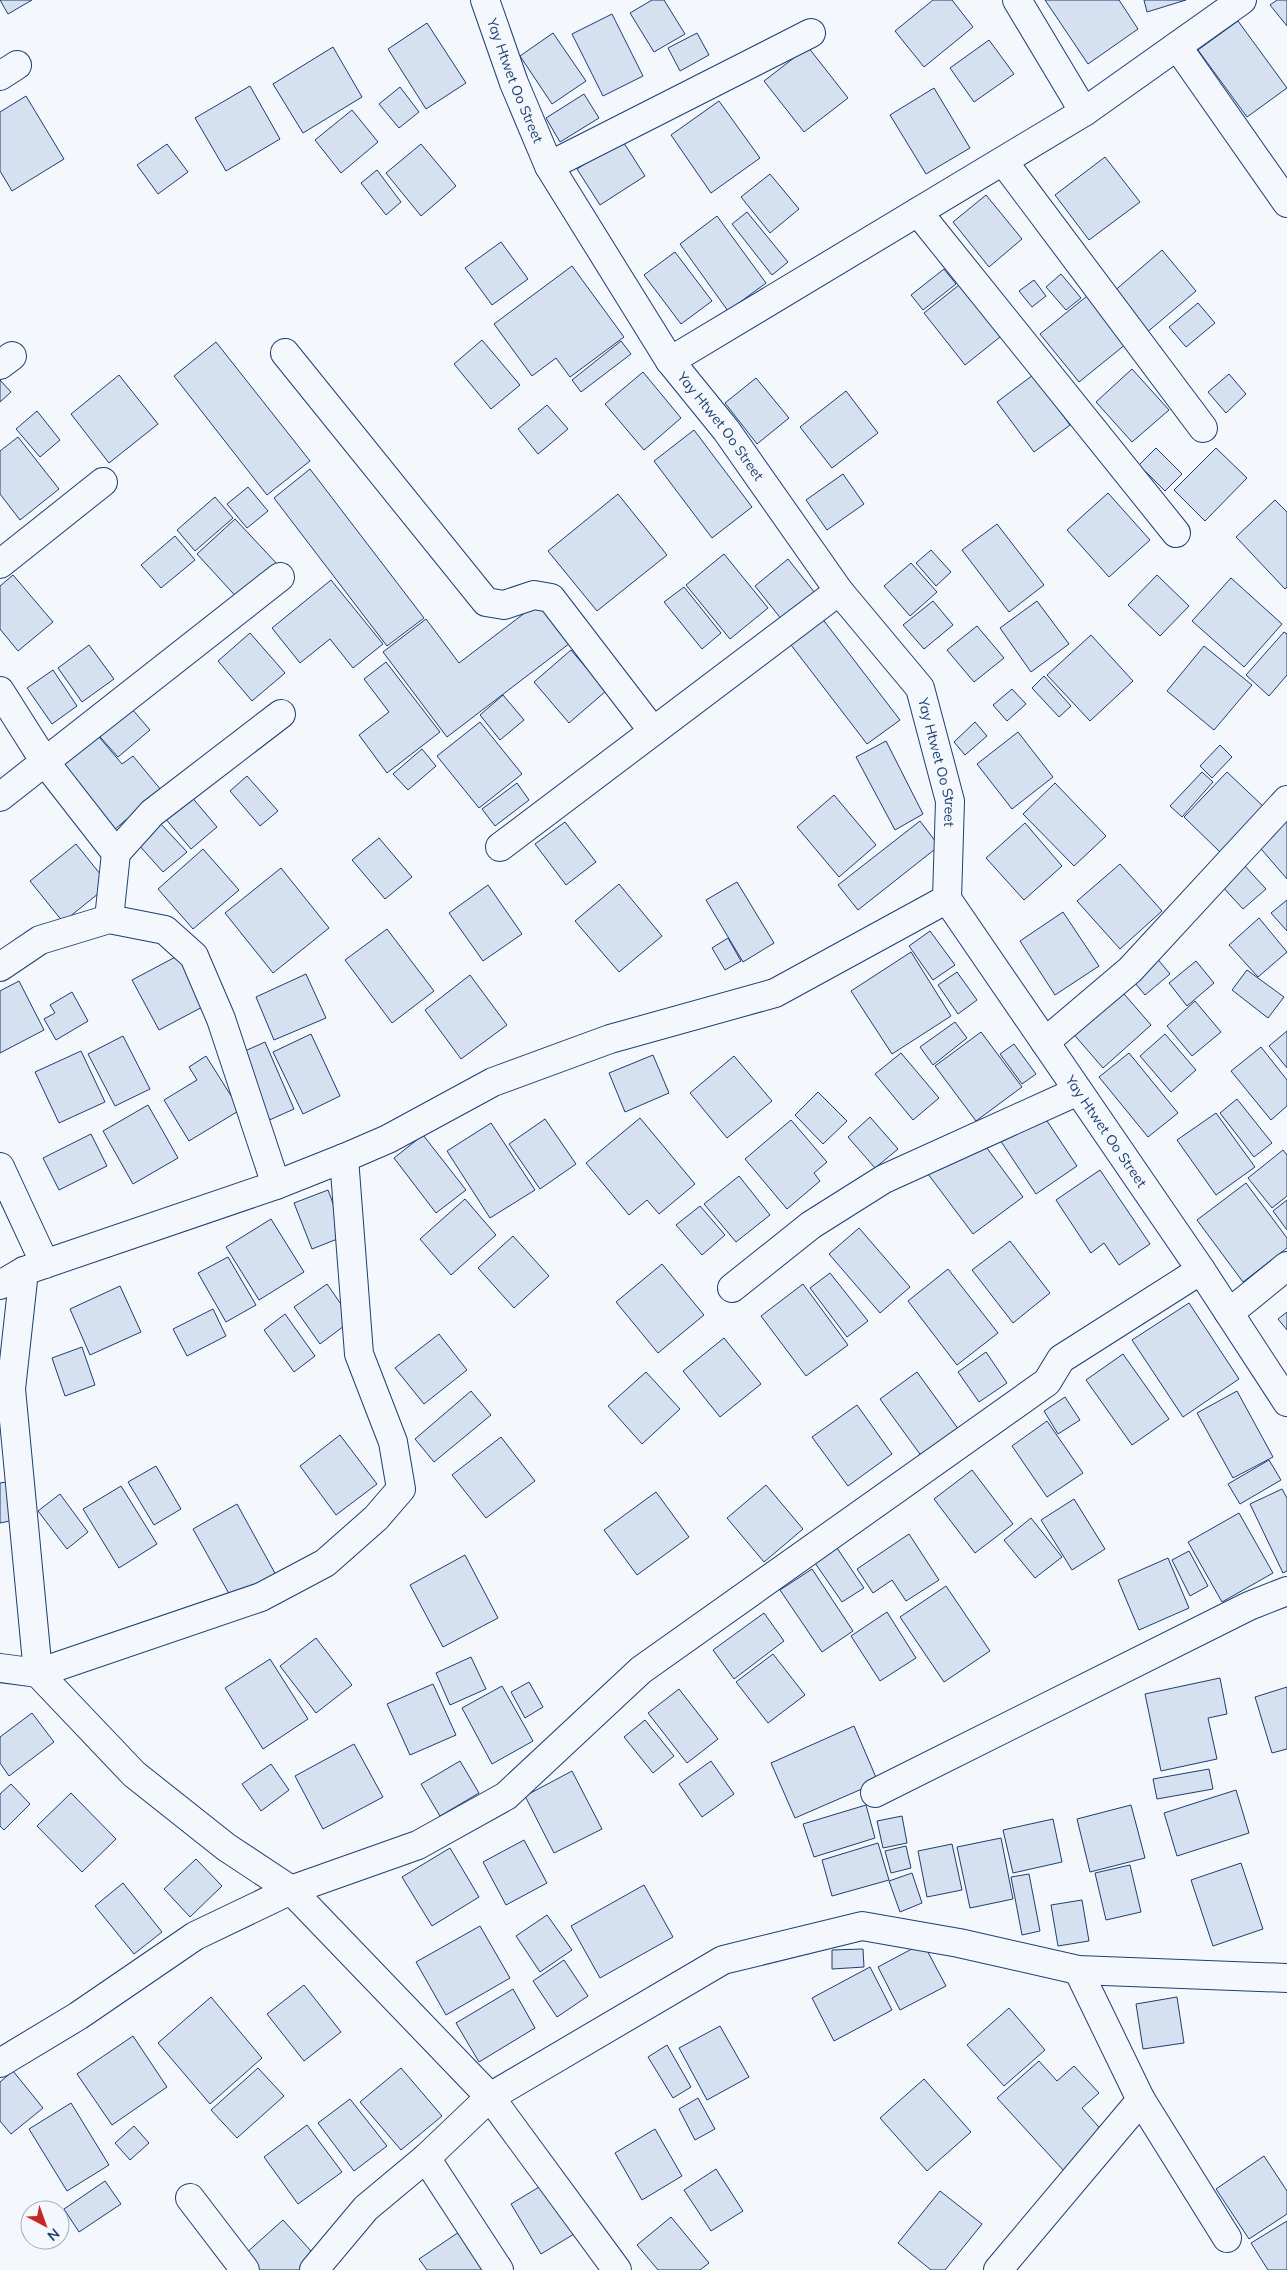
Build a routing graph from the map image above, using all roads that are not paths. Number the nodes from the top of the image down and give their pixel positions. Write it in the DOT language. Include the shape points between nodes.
graph roads {
  1 [pos="486,0"];
  2 [pos="1017,0"];
  3 [pos="1242,0"];
  4 [pos="810,33"];
  5 [pos="1177,46"];
  6 [pos="1084,112"];
  7 [pos="1003,161"];
  8 [pos="549,166"];
  9 [pos="1287,203"];
  10 [pos="918,212"];
  11 [pos="285,353"];
  12 [pos="670,360"];
  13 [pos="1203,428"];
  14 [pos="103,482"];
  15 [pos="1176,533"];
  16 [pos="0,564"];
  17 [pos="280,577"];
  18 [pos="839,591"];
  19 [pos="0,691"];
  20 [pos="281,714"];
  21 [pos="653,731"];
  22 [pos="45,762"];
  23 [pos="0,798"];
  24 [pos="1287,800"];
  25 [pos="500,847"];
  26 [pos="116,853"];
  27 [pos="947,899"];
  28 [pos="109,919"];
  29 [pos="0,967"];
  30 [pos="1045,1042"];
  31 [pos="1078,1091"];
  32 [pos="344,1158"];
  33 [pos="0,1167"];
  34 [pos="276,1185"];
  35 [pos="1287,1266"];
  36 [pos="35,1268"];
  37 [pos="1202,1270"];
  38 [pos="0,1284"];
  39 [pos="732,1288"];
  40 [pos="1229,1313"];
  41 [pos="1287,1402"];
  42 [pos="1287,1591"];
  43 [pos="0,1668"];
  44 [pos="38,1673"];
  45 [pos="875,1794"];
  46 [pos="292,1890"];
  47 [pos="1078,1970"];
  48 [pos="1287,1978"];
  49 [pos="0,2063"];
  50 [pos="490,2097"];
  51 [pos="1141,2100"];
  52 [pos="426,2158"];
  53 [pos="190,2198"];
  54 [pos="1227,2238"];
  55 [pos="245,2270"];
  56 [pos="314,2270"];
  57 [pos="499,2270"];
  58 [pos="617,2270"];
  59 [pos="998,2270"];
  1 -- 8 [label="street, Yay Htwet Oo Street" via="514,84"];
  2 -- 6 [label="street"];
  3 -- 5 [label="street"];
  4 -- 8 [label="street"];
  5 -- 6 [label="street"];
  5 -- 9 [label="street"];
  6 -- 7 [label="street"];
  7 -- 10 [label="street"];
  7 -- 13 [label="street"];
  8 -- 12 [label="street, Yay Htwet Oo Street"];
  10 -- 12 [label="street"];
  10 -- 15 [label="street"];
  11 -- 21 [label="street" via="486,602 504,605 534,594 551,598"];
  12 -- 18 [label="street, Yay Htwet Oo Street" via="726,430"];
  14 -- 16 [label="street"];
  17 -- 22 [label="street"];
  18 -- 21 [label="street"];
  18 -- 27 [label="street, Yay Htwet Oo Street" via="920,688 950,801"];
  19 -- 22 [label="street"];
  20 -- 26 [label="street" via="152,813"];
  21 -- 25 [label="street"];
  22 -- 23 [label="street"];
  22 -- 26 [label="street"];
  24 -- 30 [label="street" via="1130,970"];
  26 -- 28 [label="street"];
  27 -- 30 [label="street, Yay Htwet Oo Street"];
  27 -- 32 [label="street" via="775,993 610,1039 492,1082 388,1139"];
  28 -- 29 [label="street" via="40,940"];
  28 -- 34 [label="street" via="165,930 194,956 221,1019"];
  30 -- 31 [label="street, Yay Htwet Oo Street"];
  31 -- 37 [label="street, Yay Htwet Oo Street"];
  31 -- 39 [label="street" via="884,1179 812,1225"];
  32 -- 34 [label="street"];
  32 -- 44 [label="street" via="359,1354 393,1442 401,1489 376,1518 325,1563 260,1597"];
  33 -- 36 [label="street"];
  34 -- 36 [label="street"];
  35 -- 40 [label="street"];
  36 -- 38 [label="street"];
  36 -- 44 [label="street" via="11,1389"];
  37 -- 40 [label="street, Yay Htwet Oo Street"];
  37 -- 46 [label="street" via="1060,1359 1047,1382 641,1670 506,1796 418,1845"];
  40 -- 41 [label="street, Yay Htwet Oo Street"];
  42 -- 45 [label="street" via="1249,1606"];
  43 -- 44 [label="street"];
  44 -- 46 [label="street" via="134,1774 226,1847"];
  46 -- 49 [label="street" via="194,1936 78,2016"];
  46 -- 50 [label="street"];
  47 -- 48 [label="street"];
  47 -- 50 [label="street" via="958,1943 862,1926 723,1960"];
  47 -- 51 [label="street"];
  50 -- 52 [label="street"];
  50 -- 58 [label="street"];
  51 -- 54 [label="street"];
  51 -- 59 [label="street"];
  52 -- 56 [label="street" via="366,2208"];
  52 -- 57 [label="street"];
  53 -- 55 [label="street"];
}
